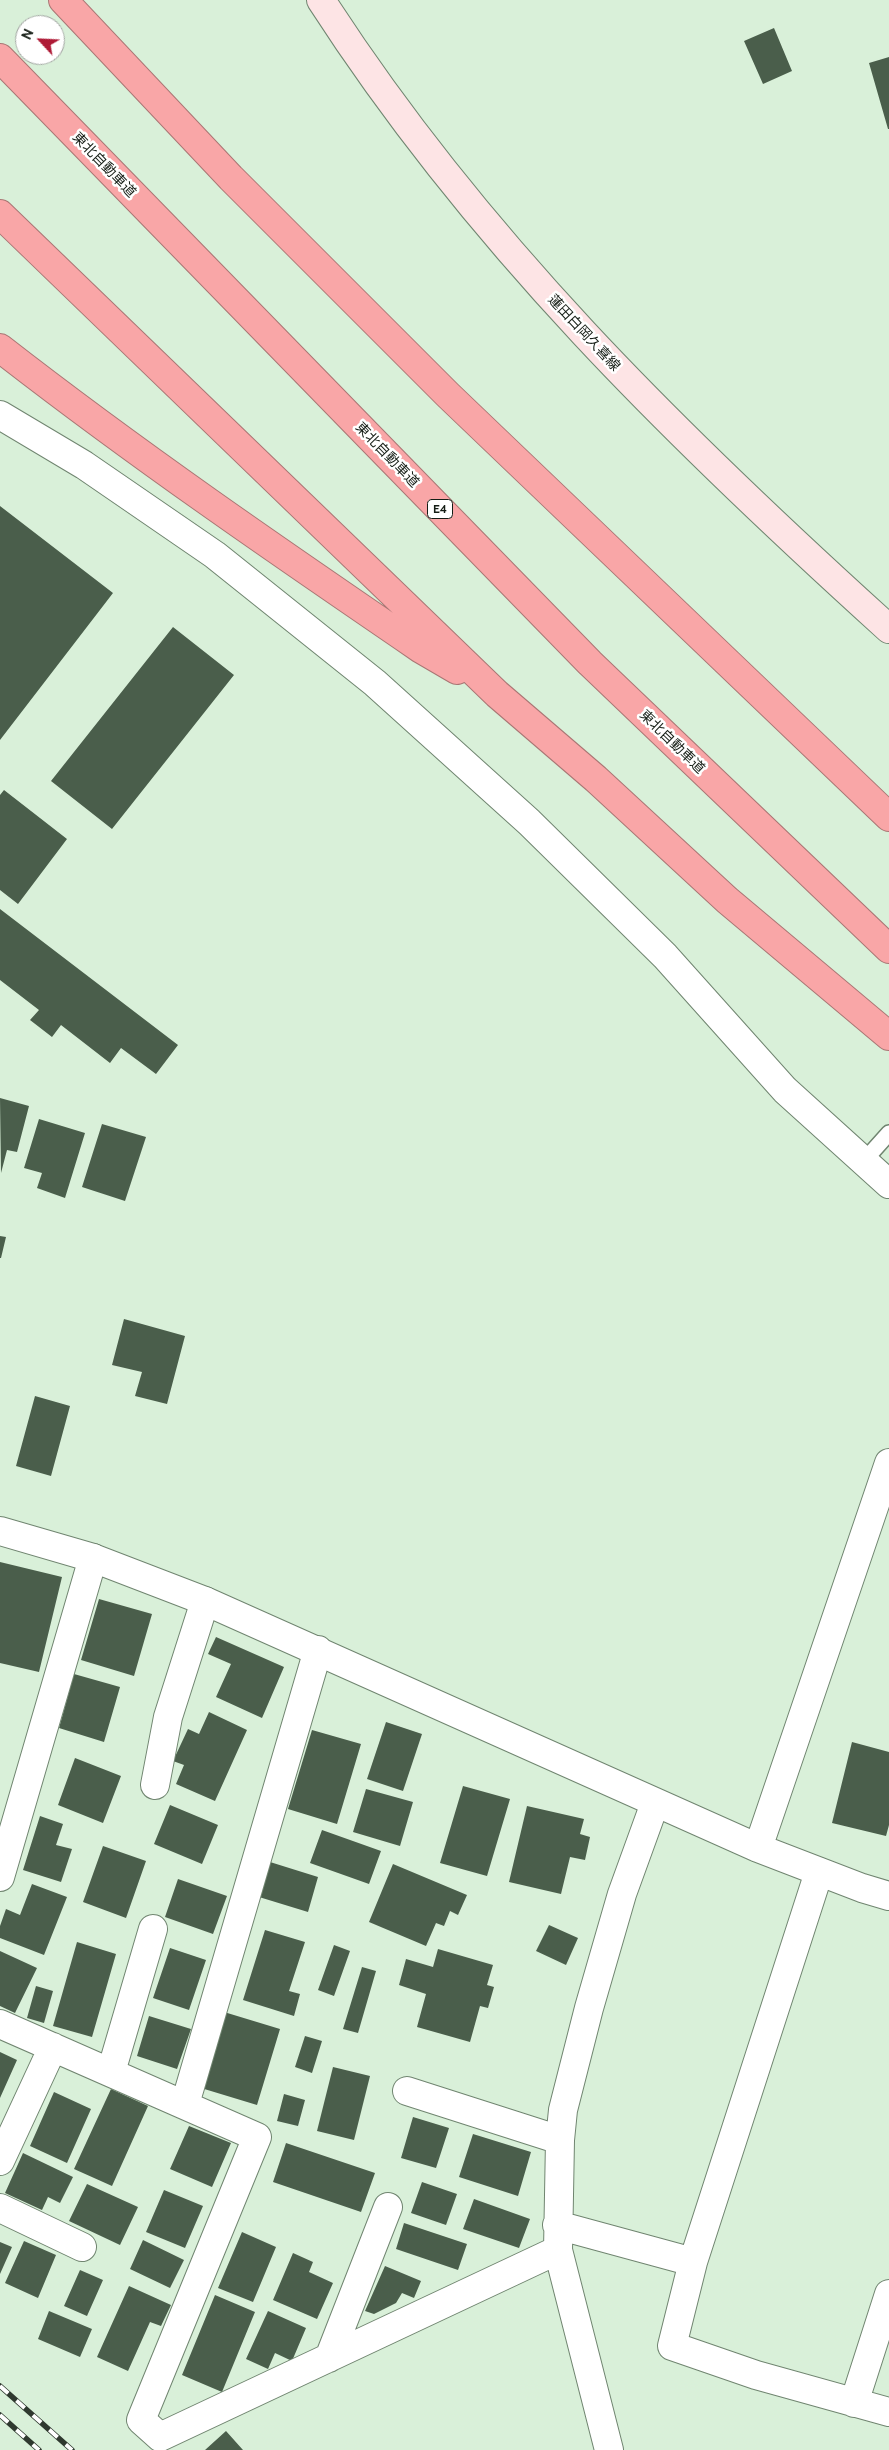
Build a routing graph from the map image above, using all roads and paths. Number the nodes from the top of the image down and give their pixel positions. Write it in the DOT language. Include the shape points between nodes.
graph roads {
  1 [pos="63,0"];
  2 [pos="321,0"];
  3 [pos="0,58"];
  4 [pos="0,214"];
  5 [pos="0,348"];
  6 [pos="0,415"];
  7 [pos="889,629"];
  8 [pos="497,694"];
  9 [pos="889,817"];
  10 [pos="889,949"];
  11 [pos="889,1036"];
  12 [pos="889,1133"];
  13 [pos="863,1162"];
  14 [pos="889,1184"];
  15 [pos="889,1462"];
  16 [pos="0,1531"];
  17 [pos="93,1558"];
  18 [pos="206,1601"];
  19 [pos="318,1650"];
  20 [pos="155,1786"];
  21 [pos="655,1803"];
  22 [pos="758,1848"];
  23 [pos="819,1872"];
  24 [pos="0,1877"];
  25 [pos="889,1896"];
  26 [pos="153,1929"];
  27 [pos="0,2024"];
  28 [pos="53,2047"];
  29 [pos="111,2072"];
  30 [pos="407,2092"];
  31 [pos="185,2104"];
  32 [pos="560,2140"];
  33 [pos="0,2161"];
  34 [pos="388,2207"];
  35 [pos="0,2208"];
  36 [pos="557,2237"];
  37 [pos="82,2247"];
  38 [pos="693,2262"];
  39 [pos="889,2294"];
  40 [pos="329,2358"];
  41 [pos="854,2403"];
  42 [pos="889,2412"];
  43 [pos="609,2450"];
  1 -- 9 [label="highway" via="231,178 448,395"];
  2 -- 7 [label="main road, 蓮田白岡久喜線" via="394,108 501,243 591,342 703,457"];
  3 -- 10 [label="highway, 東北自動車道 / E4" via="590,663"];
  4 -- 8 [label="highway"];
  5 -- 8 [label="highway" via="179,481 338,592 422,649"];
  6 -- 13 [label="street" via="84,465 215,555 375,683 529,822 665,956 785,1090"];
  8 -- 11 [label="highway" via="596,779 727,900"];
  12 -- 13 [label="lane"];
  13 -- 14 [label="street"];
  15 -- 22 [label="street"];
  16 -- 17 [label="street"];
  17 -- 18 [label="street"];
  17 -- 24 [label="street"];
  18 -- 19 [label="street"];
  18 -- 20 [label="street" via="168,1717"];
  19 -- 21 [label="street"];
  19 -- 31 [label="street"];
  21 -- 22 [label="street"];
  21 -- 32 [label="street" via="622,1894 589,2008 563,2110"];
  22 -- 23 [label="street"];
  23 -- 25 [label="street"];
  23 -- 38 [label="street"];
  26 -- 29 [label="street"];
  27 -- 28 [label="street"];
  28 -- 29 [label="street"];
  28 -- 33 [label="street"];
  29 -- 31 [label="street"];
  30 -- 32 [label="street"];
  31 -- 40 [label="street" via="257,2137 141,2420 160,2437"];
  32 -- 36 [label="street"];
  34 -- 40 [label="street"];
  35 -- 37 [label="street"];
  36 -- 38 [label="street"];
  36 -- 40 [label="street"];
  36 -- 43 [label="street"];
  38 -- 41 [label="street" via="672,2346"];
  39 -- 41 [label="street"];
  41 -- 42 [label="street"];
}
